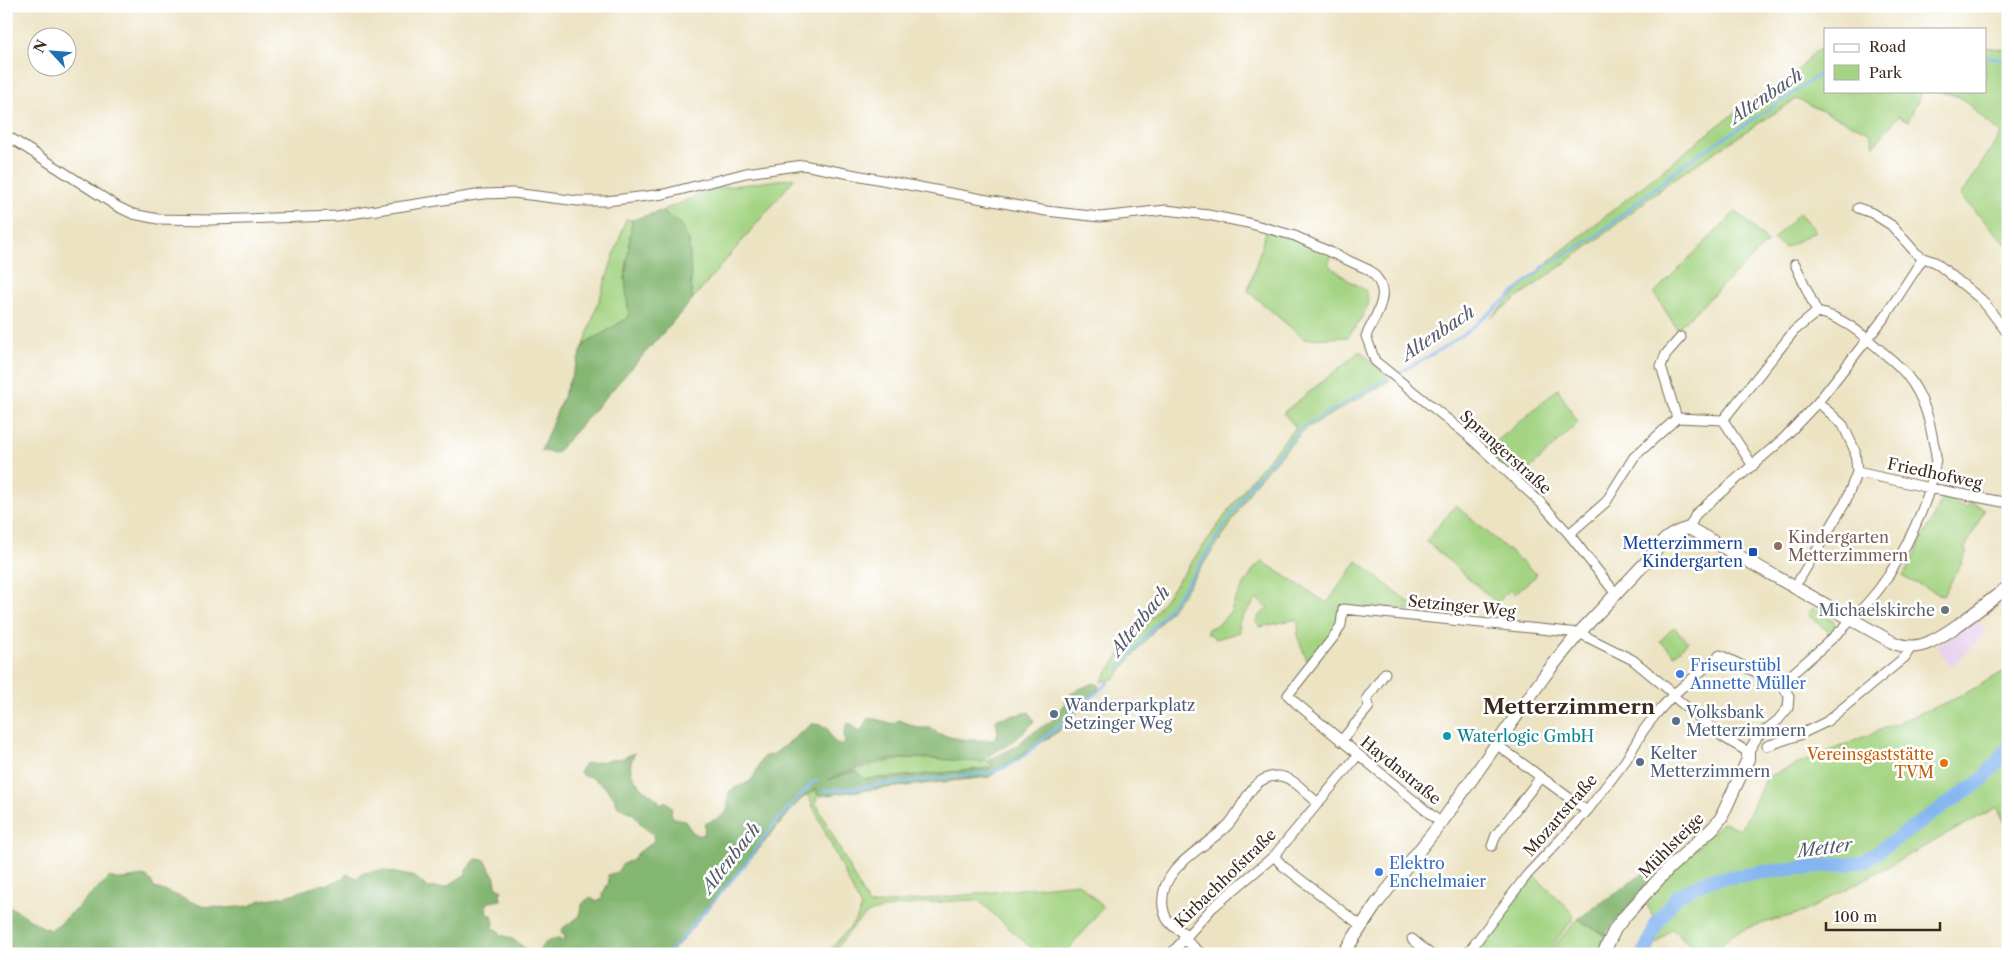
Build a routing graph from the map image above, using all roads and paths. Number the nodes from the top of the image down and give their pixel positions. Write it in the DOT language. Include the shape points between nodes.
graph roads {
  1 [pos="6,135"];
  2 [pos="1858,208"];
  3 [pos="1923,258"];
  4 [pos="1795,264"];
  5 [pos="1817,312"];
  6 [pos="2008,334"];
  7 [pos="1681,337"];
  8 [pos="1868,339"];
  9 [pos="1818,402"];
  10 [pos="1677,418"];
  11 [pos="1723,420"];
  12 [pos="1753,466"];
  13 [pos="1857,472"];
  14 [pos="1930,488"];
  15 [pos="2008,502"];
  16 [pos="1689,528"];
  17 [pos="1569,534"];
  18 [pos="1799,580"];
  19 [pos="2008,587"];
  20 [pos="1616,594"];
  21 [pos="1852,620"];
  22 [pos="1579,633"];
  23 [pos="1911,647"];
  24 [pos="1385,673"];
  25 [pos="1781,684"];
  26 [pos="1288,695"];
  27 [pos="1674,695"];
  28 [pos="1341,741"];
  29 [pos="1496,744"];
  30 [pos="1767,746"];
  31 [pos="1748,752"];
  32 [pos="1358,755"];
  33 [pos="1540,778"];
  34 [pos="1317,802"];
  35 [pos="1586,811"];
  36 [pos="1442,823"];
  37 [pos="1492,846"];
  38 [pos="1274,856"];
  39 [pos="1360,926"];
  40 [pos="1185,936"];
  41 [pos="1412,939"];
  42 [pos="1170,954"];
  43 [pos="1202,954"];
  44 [pos="1343,954"];
  45 [pos="1430,954"];
  46 [pos="1467,954"];
  47 [pos="1603,954"];
  1 -- 17 [label="street, Sprangerstraße" via="118,207 158,219 316,218 483,194 513,193 606,201 664,194 746,173 803,165 1055,212 1100,217 1166,210 1248,223 1294,236 1369,270 1380,282 1383,300 1366,336 1375,361 1466,434 1540,502"];
  2 -- 3 [label="street" via="1891,225"];
  3 -- 6 [label="street" via="1935,262 1982,300"];
  3 -- 8 [label="street"];
  4 -- 5 [label="street"];
  5 -- 8 [label="street" via="1846,322"];
  5 -- 11 [label="street" via="1794,331"];
  7 -- 10 [label="street" via="1666,354 1661,366"];
  8 -- 9 [label="street"];
  8 -- 14 [label="street" via="1905,371 1928,413 1936,456"];
  9 -- 12 [label="street"];
  9 -- 13 [label="street" via="1843,425 1855,451"];
  10 -- 11 [label="street"];
  10 -- 17 [label="street" via="1634,457 1606,502"];
  11 -- 12 [label="street"];
  12 -- 16 [label="street" via="1705,505"];
  13 -- 14 [label="street, Friedhofweg"];
  13 -- 18 [label="street" via="1845,502"];
  14 -- 15 [label="street, Friedhofweg"];
  14 -- 21 [label="street" via="1898,558 1879,588"];
  16 -- 20 [label="main road" via="1666,538"];
  16 -- 21 [label="main road"];
  17 -- 20 [label="street, Sprangerstraße"];
  19 -- 23 [label="main road" via="1942,634"];
  20 -- 22 [label="main road"];
  21 -- 23 [label="main road" via="1892,642"];
  21 -- 25 [label="street"];
  22 -- 26 [label="street, Setzinger Weg" via="1343,609 1336,634"];
  22 -- 27 [label="street" via="1633,660"];
  22 -- 29 [label="main road" via="1545,674"];
  23 -- 30 [label="street" via="1905,657 1826,722"];
  24 -- 28 [label="street, Haydnstraße" via="1367,698 1369,706"];
  25 -- 27 [label="street, Mozartstraße" via="1720,655"];
  25 -- 31 [label="street" via="1789,696 1788,708 1758,736"];
  26 -- 28 [label="street, Haydnstraße"];
  27 -- 31 [label="street" via="1723,737"];
  27 -- 35 [label="street, Mozartstraße" via="1643,731 1626,760"];
  28 -- 32 [label="street, Haydnstraße"];
  29 -- 33 [label="street"];
  29 -- 36 [label="main road"];
  31 -- 47 [label="main road, Mühlsteige" via="1748,759 1721,818 1630,910"];
  32 -- 34 [label="street, Kirbachhofstraße"];
  32 -- 36 [label="street, Haydnstraße"];
  33 -- 35 [label="street"];
  33 -- 37 [label="street" via="1496,835"];
  34 -- 38 [label="street, Kirbachhofstraße"];
  34 -- 40 [label="street" via="1294,783 1279,776 1264,779 1252,788 1231,821 1184,861 1167,882 1163,895 1164,912 1171,925"];
  35 -- 46 [label="street, Mozartstraße" via="1527,875"];
  36 -- 39 [label="main road"];
  38 -- 39 [label="street"];
  38 -- 40 [label="street, Kirbachhofstraße" via="1222,899"];
  39 -- 44 [label="main road"];
  40 -- 42 [label="street, Kirbachhofstraße"];
  40 -- 43 [label="street"];
  41 -- 45 [label="street"];
}
